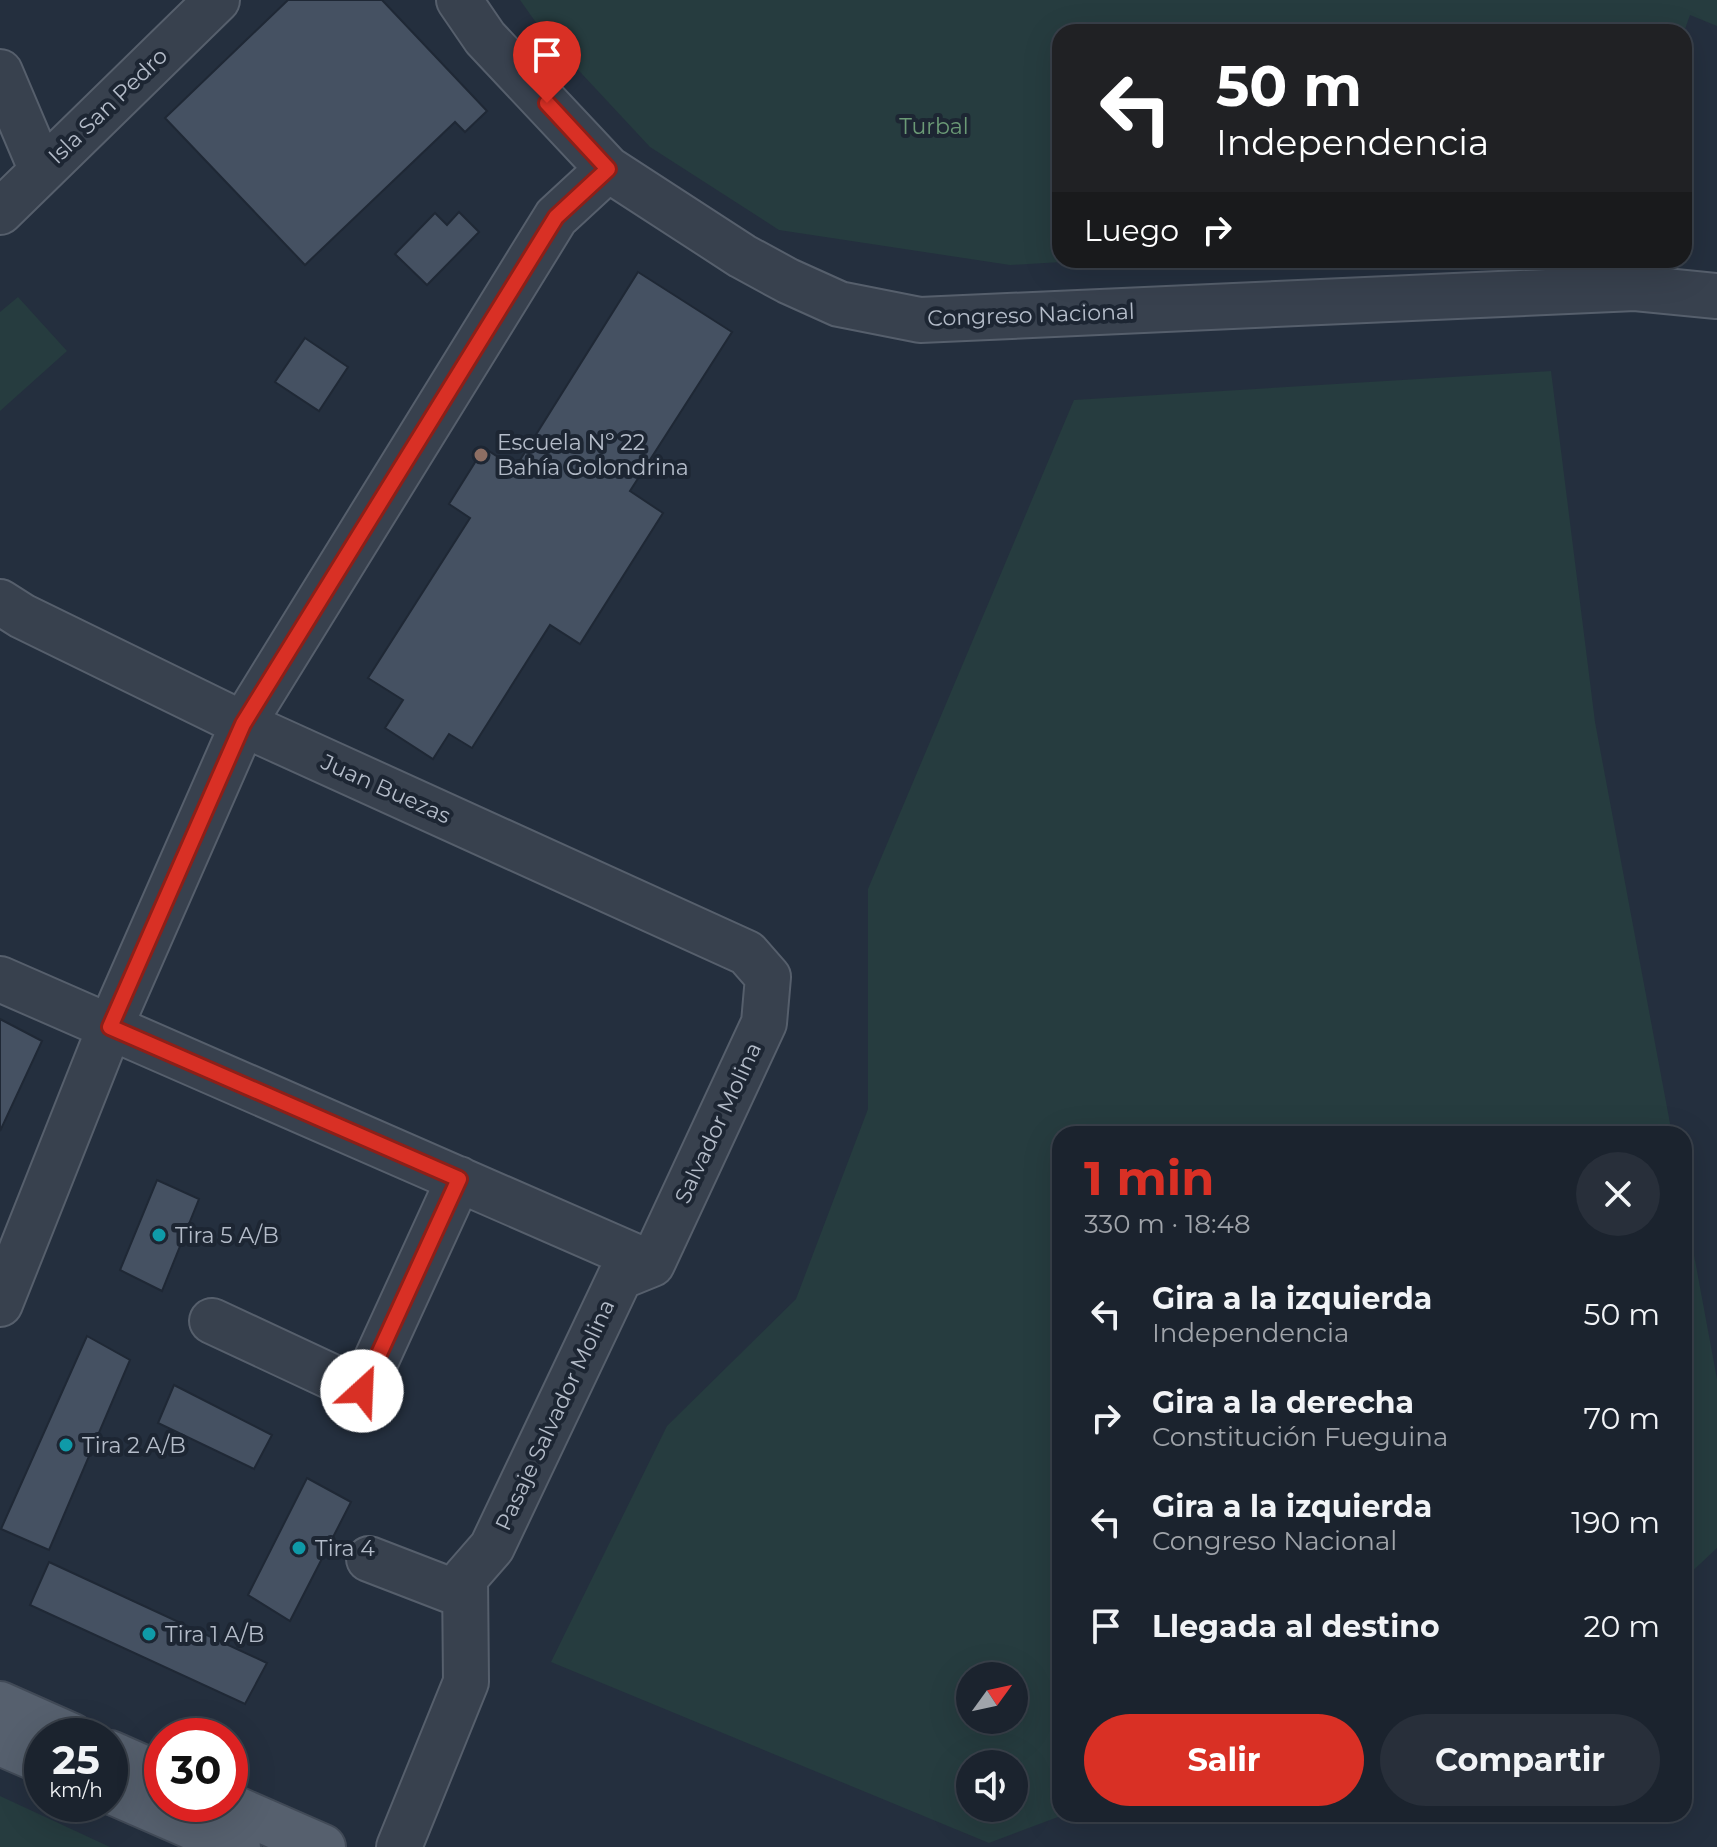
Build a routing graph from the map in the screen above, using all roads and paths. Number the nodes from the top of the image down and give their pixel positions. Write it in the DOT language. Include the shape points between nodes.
graph roads {
  1 [pos="217,0"];
  2 [pos="459,0"];
  3 [pos="0,72"];
  4 [pos="608,169"];
  5 [pos="42,171"];
  6 [pos="0,212"];
  7 [pos="1717,296"];
  8 [pos="0,602"];
  9 [pos="243,724"];
  10 [pos="768,977"];
  11 [pos="0,979"];
  12 [pos="110,1027"];
  13 [pos="459,1179"];
  14 [pos="652,1264"];
  15 [pos="4,1285"];
  16 [pos="212,1321"];
  17 [pos="369,1559"];
  18 [pos="465,1587"];
  19 [pos="0,1704"];
  20 [pos="32,1718"];
  21 [pos="0,1743"];
  22 [pos="24,1753"];
  23 [pos="128,1799"];
  24 [pos="248,1814"];
  25 [pos="238,1847"];
  26 [pos="323,1847"];
  27 [pos="399,1847"];
  1 -- 5 [label="street, Isla San Pedro"];
  2 -- 4 [label="street, Congreso Nacional" via="485,38"];
  3 -- 5 [label="street"];
  4 -- 7 [label="street, Congreso Nacional" via="788,281 839,304 920,320 1635,288"];
  4 -- 9 [label="street" via="556,217"];
  5 -- 6 [label="street, Isla San Pedro"];
  8 -- 9 [label="street, Juan Buezas"];
  9 -- 10 [label="street, Juan Buezas" via="747,953"];
  9 -- 12 [label="street"];
  10 -- 14 [label="street, Salvador Molina" via="764,1023"];
  11 -- 12 [label="street"];
  12 -- 13 [label="street"];
  12 -- 15 [label="street"];
  13 -- 14 [label="street"];
  13 -- 16 [label="street" via="362,1391"];
  14 -- 18 [label="street, Pasaje Salvador Molina" via="620,1277 492,1547"];
  17 -- 18 [label="street"];
  18 -- 27 [label="street" via="466,1682"];
  19 -- 20 [label="main road"];
  21 -- 22 [label="main road"];
  23 -- 25 [label="main road"];
  24 -- 26 [label="main road"];
}
